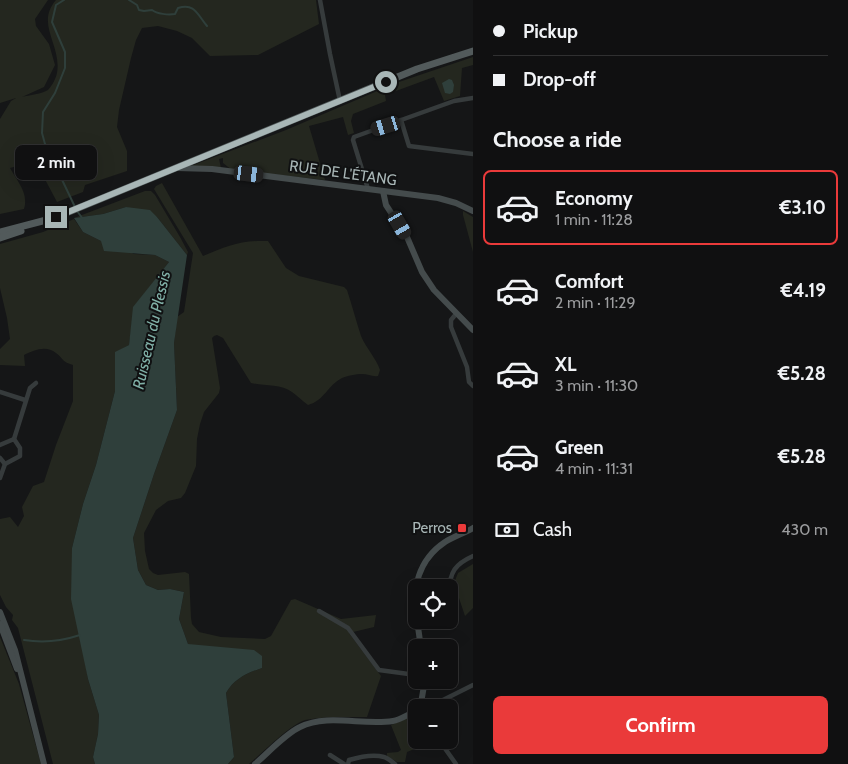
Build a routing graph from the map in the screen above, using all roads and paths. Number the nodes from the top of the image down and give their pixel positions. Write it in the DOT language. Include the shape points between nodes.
graph roads {
  1 [pos="320,0"];
  2 [pos="473,51"];
  3 [pos="473,98"];
  4 [pos="340,101"];
  5 [pos="401,120"];
  6 [pos="473,154"];
  7 [pos="177,168"];
  8 [pos="368,189"];
  9 [pos="384,191"];
  10 [pos="473,211"];
  11 [pos="40,223"];
  12 [pos="0,232"];
  13 [pos="0,238"];
  14 [pos="456,314"];
  15 [pos="473,330"];
  16 [pos="36,383"];
  17 [pos="473,386"];
  18 [pos="0,392"];
  19 [pos="25,400"];
  20 [pos="14,439"];
  21 [pos="0,445"];
  22 [pos="0,458"];
  23 [pos="5,464"];
  24 [pos="0,478"];
  25 [pos="473,528"];
  26 [pos="473,556"];
  27 [pos="417,579"];
  28 [pos="451,579"];
  29 [pos="319,611"];
  30 [pos="0,612"];
  31 [pos="0,624"];
  32 [pos="408,673"];
  33 [pos="473,685"];
  34 [pos="28,698"];
  35 [pos="440,699"];
  36 [pos="408,716"];
  37 [pos="445,749"];
  38 [pos="330,755"];
  39 [pos="44,764"];
  40 [pos="255,764"];
  41 [pos="344,764"];
  42 [pos="348,764"];
  43 [pos="395,764"];
  44 [pos="456,764"];
  1 -- 4 [label="street"];
  2 -- 4 [label="main road" via="417,69"];
  3 -- 5 [label="street" via="454,101"];
  4 -- 7 [label="main road"];
  5 -- 6 [label="street" via="409,146"];
  5 -- 8 [label="street" via="354,137"];
  7 -- 8 [label="street, RUE DE L'ÉTANG" via="212,169"];
  7 -- 11 [label="main road"];
  8 -- 9 [label="street, RUE DE L'ÉTANG"];
  9 -- 10 [label="street, RUE DE L'ÉTANG" via="438,198"];
  9 -- 14 [label="street" via="386,205 407,237 422,272"];
  11 -- 12 [label="main road"];
  11 -- 13 [label="main road"];
  14 -- 15 [label="street"];
  14 -- 17 [label="street" via="451,320 451,327"];
  16 -- 19 [label="street"];
  18 -- 19 [label="street"];
  19 -- 20 [label="street"];
  20 -- 21 [label="street"];
  20 -- 23 [label="street" via="20,448 20,456"];
  22 -- 23 [label="street"];
  23 -- 24 [label="street"];
  25 -- 27 [label="street" via="432,553"];
  26 -- 28 [label="street" via="452,573"];
  29 -- 32 [label="street" via="348,628 379,670"];
  30 -- 34 [label="street"];
  31 -- 34 [label="street"];
  33 -- 35 [label="street"];
  34 -- 39 [label="street"];
  36 -- 40 [label="street" via="396,721 307,724 295,730"];
  37 -- 44 [label="street"];
  38 -- 41 [label="street"];
  42 -- 43 [label="street" via="349,760 374,756 385,757"];
}
